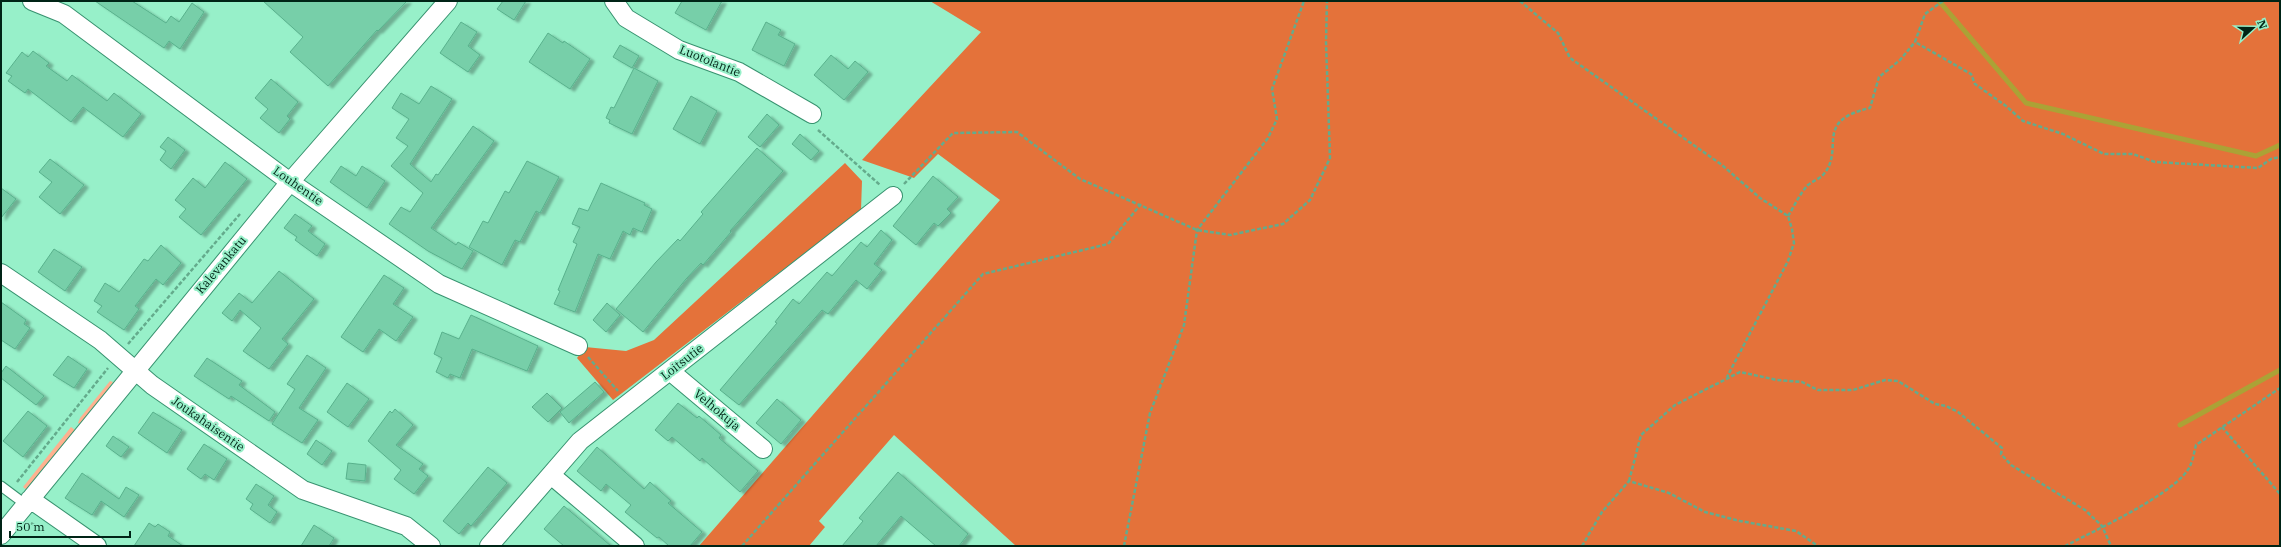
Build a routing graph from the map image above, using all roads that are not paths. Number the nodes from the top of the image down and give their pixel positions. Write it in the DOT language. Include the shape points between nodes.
graph roads {
  1 [pos="32,1"];
  2 [pos="448,1"];
  3 [pos="614,1"];
  4 [pos="812,114"];
  5 [pos="290,182"];
  6 [pos="893,196"];
  7 [pos="1,273"];
  8 [pos="578,346"];
  9 [pos="134,370"];
  10 [pos="670,371"];
  11 [pos="763,449"];
  12 [pos="551,475"];
  13 [pos="1,486"];
  14 [pos="27,502"];
  15 [pos="1,535"];
  16 [pos="98,546"];
  17 [pos="431,546"];
  18 [pos="489,546"];
  19 [pos="635,546"];
  1 -- 5 [label="street, Louhentie" via="64,14"];
  2 -- 5 [label="street, Kalevankatu"];
  3 -- 4 [label="street, Luotolantie" via="626,18 679,50 739,72"];
  5 -- 8 [label="street, Louhentie" via="439,284"];
  5 -- 9 [label="street, Kalevankatu"];
  6 -- 10 [label="street, Loitsutie"];
  7 -- 9 [label="street, Joukahaisentie" via="100,340"];
  9 -- 14 [label="street, Kalevankatu"];
  9 -- 17 [label="street, Joukahaisentie" via="303,490 406,526"];
  10 -- 11 [label="street, Velhokuja"];
  10 -- 12 [label="street, Loitsutie" via="580,441"];
  12 -- 18 [label="street, Loitsutie"];
  12 -- 19 [label="street"];
  13 -- 14 [label="lane"];
  14 -- 15 [label="street, Kalevankatu"];
  14 -- 16 [label="street"];
}
